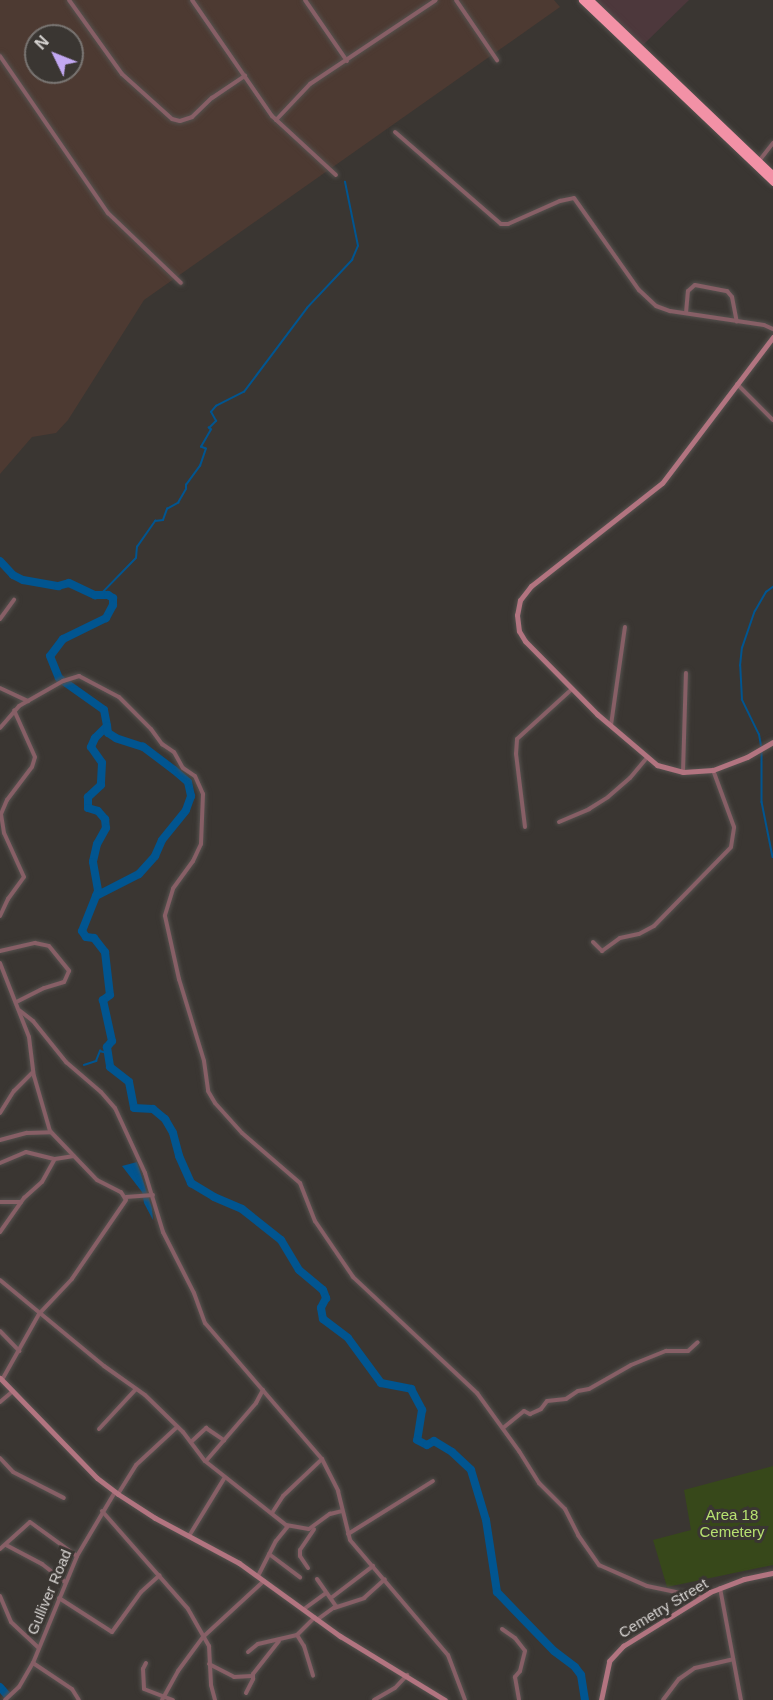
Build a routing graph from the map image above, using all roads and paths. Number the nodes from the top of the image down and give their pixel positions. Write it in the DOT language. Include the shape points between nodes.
graph roads {
  1 [pos="69,0"];
  2 [pos="192,0"];
  3 [pos="304,0"];
  4 [pos="436,0"];
  5 [pos="456,0"];
  6 [pos="582,0"];
  7 [pos="590,0"];
  8 [pos="0,56"];
  9 [pos="497,60"];
  10 [pos="347,61"];
  11 [pos="245,76"];
  12 [pos="276,120"];
  13 [pos="395,132"];
  14 [pos="773,143"];
  15 [pos="759,161"];
  16 [pos="336,175"];
  17 [pos="773,175"];
  18 [pos="773,182"];
  19 [pos="181,283"];
  20 [pos="686,313"];
  21 [pos="737,322"];
  22 [pos="773,329"];
  23 [pos="773,337"];
  24 [pos="736,383"];
  25 [pos="773,420"];
  26 [pos="14,600"];
  27 [pos="0,619"];
  28 [pos="625,627"];
  29 [pos="686,673"];
  30 [pos="0,688"];
  31 [pos="572,689"];
  32 [pos="29,701"];
  33 [pos="14,710"];
  34 [pos="610,725"];
  35 [pos="0,728"];
  36 [pos="773,742"];
  37 [pos="647,758"];
  38 [pos="713,770"];
  39 [pos="683,772"];
  40 [pos="559,822"];
  41 [pos="525,827"];
  42 [pos="0,916"];
  43 [pos="593,942"];
  44 [pos="0,951"];
  45 [pos="0,963"];
  46 [pos="16,1002"];
  47 [pos="19,1010"];
  48 [pos="33,1071"];
  49 [pos="0,1113"];
  50 [pos="51,1132"];
  51 [pos="0,1140"];
  52 [pos="74,1156"];
  53 [pos="55,1159"];
  54 [pos="0,1163"];
  55 [pos="153,1195"];
  56 [pos="126,1197"];
  57 [pos="0,1202"];
  58 [pos="21,1202"];
  59 [pos="0,1232"];
  60 [pos="1,1283"];
  61 [pos="39,1314"];
  62 [pos="0,1331"];
  63 [pos="698,1342"];
  64 [pos="19,1351"];
  65 [pos="1,1379"];
  66 [pos="136,1389"];
  67 [pos="263,1389"];
  68 [pos="13,1391"];
  69 [pos="0,1402"];
  70 [pos="177,1427"];
  71 [pos="503,1428"];
  72 [pos="99,1429"];
  73 [pos="224,1440"];
  74 [pos="191,1442"];
  75 [pos="0,1458"];
  76 [pos="322,1459"];
  77 [pos="206,1461"];
  78 [pos="225,1477"];
  79 [pos="433,1481"];
  80 [pos="116,1493"];
  81 [pos="64,1498"];
  82 [pos="102,1511"];
  83 [pos="342,1511"];
  84 [pos="272,1514"];
  85 [pos="288,1526"];
  86 [pos="316,1526"];
  87 [pos="348,1534"];
  88 [pos="189,1536"];
  89 [pos="6,1545"];
  90 [pos="0,1549"];
  91 [pos="269,1554"];
  92 [pos="77,1556"];
  93 [pos="373,1566"];
  94 [pos="309,1568"];
  95 [pos="773,1573"];
  96 [pos="160,1575"];
  97 [pos="258,1576"];
  98 [pos="300,1577"];
  99 [pos="317,1579"];
  100 [pos="385,1579"];
  101 [pos="265,1580"];
  102 [pos="66,1582"];
  103 [pos="720,1587"];
  104 [pos="326,1593"];
  105 [pos="0,1596"];
  106 [pos="700,1597"];
  107 [pos="59,1598"];
  108 [pos="331,1598"];
  109 [pos="334,1608"];
  110 [pos="304,1609"];
  111 [pos="316,1618"];
  112 [pos="502,1629"];
  113 [pos="297,1635"];
  114 [pos="203,1637"];
  115 [pos="279,1641"];
  116 [pos="39,1648"];
  117 [pos="248,1652"];
  118 [pos="733,1659"];
  119 [pos="33,1663"];
  120 [pos="146,1663"];
  121 [pos="209,1664"];
  122 [pos="407,1675"];
  123 [pos="252,1676"];
  124 [pos="313,1676"];
  125 [pos="246,1693"];
  126 [pos="163,1698"];
  127 [pos="4,1700"];
  128 [pos="79,1700"];
  129 [pos="173,1700"];
  130 [pos="215,1700"];
  131 [pos="375,1700"];
  132 [pos="446,1700"];
  133 [pos="465,1700"];
  134 [pos="519,1700"];
  135 [pos="601,1700"];
  136 [pos="663,1700"];
  137 [pos="741,1700"];
  1 -- 11 [label="street" via="122,74 172,119 192,117"];
  2 -- 11 [label="street"];
  3 -- 10 [label="street"];
  4 -- 10 [label="street"];
  5 -- 9 [label="street"];
  6 -- 18 [label="highway"];
  7 -- 15 [label="highway"];
  8 -- 19 [label="street" via="108,213"];
  10 -- 12 [label="street" via="310,84"];
  11 -- 12 [label="street"];
  12 -- 16 [label="street"];
  13 -- 20 [label="street" via="501,224 508,225 574,198 646,297 660,308"];
  14 -- 15 [label="street"];
  15 -- 17 [label="highway"];
  20 -- 21 [label="street"];
  20 -- 21 [label="street" via="688,291 695,285 727,291"];
  21 -- 22 [label="street"];
  23 -- 24 [label="street"];
  24 -- 25 [label="street"];
  24 -- 31 [label="street" via="662,483 531,586 520,600 518,622 525,641"];
  26 -- 27 [label="street"];
  28 -- 34 [label="street"];
  29 -- 39 [label="street"];
  30 -- 32 [label="street"];
  31 -- 34 [label="street"];
  31 -- 41 [label="street" via="517,739"];
  32 -- 33 [label="street"];
  32 -- 71 [label="street" via="79,676 119,697 200,784 204,808 201,844 194,861 173,889 165,916 201,1049 208,1091 228,1119 300,1183 315,1221 353,1277 458,1373"];
  33 -- 35 [label="street"];
  33 -- 42 [label="street" via="35,757 1,814 4,833 24,877"];
  34 -- 37 [label="street"];
  36 -- 38 [label="street" via="747,758"];
  37 -- 39 [label="street"];
  37 -- 40 [label="street" via="608,797"];
  38 -- 39 [label="street"];
  38 -- 43 [label="street" via="734,827 731,847 654,926 620,938 602,951"];
  44 -- 46 [label="street" via="35,943 49,946 69,971 64,982"];
  45 -- 46 [label="street"];
  46 -- 47 [label="street"];
  47 -- 48 [label="street" via="32,1047"];
  47 -- 55 [label="street" via="115,1108"];
  48 -- 49 [label="street"];
  48 -- 50 [label="street"];
  50 -- 51 [label="street"];
  50 -- 52 [label="street"];
  52 -- 53 [label="street"];
  52 -- 56 [label="street" via="97,1180"];
  53 -- 54 [label="street" via="26,1152"];
  53 -- 58 [label="street" via="42,1182"];
  55 -- 56 [label="street"];
  55 -- 67 [label="street" via="163,1232 205,1323"];
  56 -- 61 [label="street" via="125,1204 72,1279"];
  57 -- 58 [label="street"];
  58 -- 59 [label="street"];
  60 -- 61 [label="street"];
  61 -- 64 [label="street"];
  61 -- 66 [label="street"];
  62 -- 64 [label="street"];
  63 -- 71 [label="street" via="688,1351 666,1351 631,1365 566,1399 547,1401 530,1414 524,1411"];
  64 -- 65 [label="street"];
  65 -- 68 [label="street"];
  66 -- 70 [label="street"];
  66 -- 72 [label="street"];
  67 -- 73 [label="street"];
  67 -- 76 [label="street"];
  68 -- 69 [label="street"];
  68 -- 80 [label="street"];
  70 -- 74 [label="street"];
  70 -- 80 [label="street, Gulliver Road" via="136,1465"];
  71 -- 106 [label="street" via="539,1484 565,1509 599,1565 647,1586"];
  73 -- 74 [label="street" via="206,1428"];
  73 -- 77 [label="street"];
  74 -- 77 [label="street"];
  75 -- 81 [label="street" via="13,1472"];
  76 -- 83 [label="street"];
  76 -- 84 [label="street" via="283,1496"];
  77 -- 78 [label="street"];
  78 -- 84 [label="street"];
  78 -- 88 [label="street"];
  79 -- 87 [label="street"];
  80 -- 82 [label="street, Gulliver Road"];
  80 -- 88 [label="street"];
  82 -- 92 [label="street, Gulliver Road"];
  82 -- 96 [label="street"];
  83 -- 86 [label="street" via="332,1512"];
  83 -- 87 [label="street"];
  84 -- 85 [label="street"];
  85 -- 86 [label="street"];
  85 -- 91 [label="street"];
  86 -- 94 [label="street" via="300,1550"];
  87 -- 93 [label="street"];
  88 -- 97 [label="street"];
  89 -- 90 [label="street"];
  89 -- 92 [label="street" via="17,1531 32,1522"];
  89 -- 102 [label="street"];
  91 -- 97 [label="street"];
  91 -- 98 [label="street"];
  92 -- 102 [label="street, Gulliver Road"];
  93 -- 100 [label="street"];
  93 -- 108 [label="street"];
  95 -- 103 [label="street, Cemetry Street"];
  96 -- 107 [label="street" via="141,1592 112,1632"];
  96 -- 114 [label="street" via="186,1606"];
  97 -- 101 [label="street"];
  99 -- 104 [label="street"];
  100 -- 109 [label="street" via="364,1598"];
  100 -- 133 [label="street" via="450,1659"];
  101 -- 110 [label="street"];
  101 -- 114 [label="street"];
  102 -- 107 [label="street, Gulliver Road"];
  103 -- 106 [label="street, Cemetry Street"];
  103 -- 118 [label="street"];
  104 -- 108 [label="street"];
  104 -- 110 [label="street"];
  105 -- 116 [label="street" via="12,1622"];
  106 -- 135 [label="street, Cemetry Street" via="617,1650 607,1667"];
  107 -- 116 [label="street, Gulliver Road"];
  108 -- 109 [label="street"];
  109 -- 111 [label="street"];
  110 -- 111 [label="street"];
  111 -- 113 [label="street"];
  111 -- 122 [label="street"];
  112 -- 134 [label="street" via="525,1651 515,1677"];
  113 -- 115 [label="street"];
  113 -- 124 [label="street"];
  114 -- 121 [label="street" via="209,1647"];
  114 -- 126 [label="street"];
  115 -- 117 [label="street" via="258,1644"];
  115 -- 123 [label="street"];
  116 -- 119 [label="street, Gulliver Road"];
  118 -- 136 [label="street" via="695,1668 673,1685"];
  118 -- 137 [label="street"];
  119 -- 127 [label="street, Gulliver Road" via="19,1687"];
  119 -- 128 [label="street" via="72,1689"];
  120 -- 126 [label="street" via="144,1689"];
  121 -- 123 [label="street" via="234,1677"];
  121 -- 130 [label="street"];
  122 -- 131 [label="street" via="395,1689"];
  122 -- 132 [label="street"];
  123 -- 125 [label="street"];
  126 -- 129 [label="street"];
}
